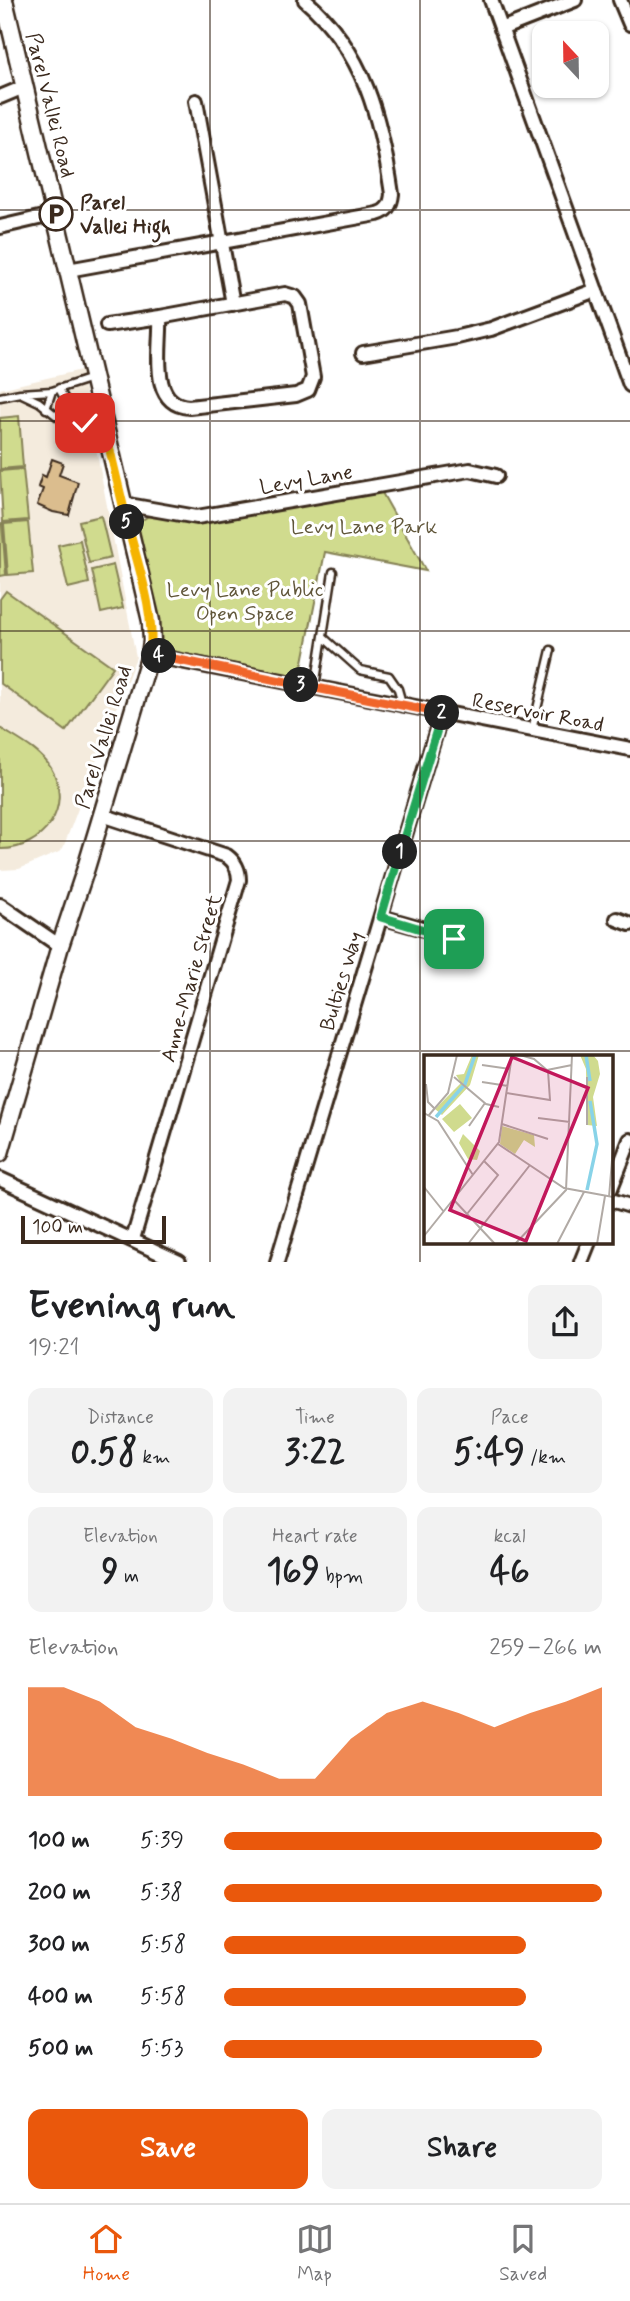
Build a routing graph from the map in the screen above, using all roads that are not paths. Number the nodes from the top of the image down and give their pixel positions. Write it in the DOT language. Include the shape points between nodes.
graph roads {
  1 [pos="4,0"];
  2 [pos="305,0"];
  3 [pos="491,0"];
  4 [pos="575,0"];
  5 [pos="620,0"];
  6 [pos="630,24"];
  7 [pos="501,29"];
  8 [pos="24,87"];
  9 [pos="0,97"];
  10 [pos="196,101"];
  11 [pos="56,214"];
  12 [pos="0,227"];
  13 [pos="222,242"];
  14 [pos="68,270"];
  15 [pos="596,290"];
  16 [pos="233,304"];
  17 [pos="160,317"];
  18 [pos="107,325"];
  19 [pos="363,354"];
  20 [pos="93,378"];
  21 [pos="630,385"];
  22 [pos="56,390"];
  23 [pos="20,393"];
  24 [pos="0,397"];
  25 [pos="46,409"];
  26 [pos="89,431"];
  27 [pos="107,438"];
  28 [pos="496,476"];
  29 [pos="123,504"];
  30 [pos="333,572"];
  31 [pos="323,637"];
  32 [pos="551,650"];
  33 [pos="150,654"];
  34 [pos="315,687"];
  35 [pos="403,705"];
  36 [pos="442,712"];
  37 [pos="532,730"];
  38 [pos="630,749"];
  39 [pos="102,815"];
  40 [pos="0,905"];
  41 [pos="381,917"];
  42 [pos="617,919"];
  43 [pos="630,924"];
  44 [pos="458,943"];
  45 [pos="60,946"];
  46 [pos="630,1140"];
  47 [pos="0,1153"];
  48 [pos="0,1179"];
  49 [pos="612,1185"];
  50 [pos="612,1200"];
  51 [pos="630,1206"];
  52 [pos="133,1239"];
  53 [pos="588,1244"];
  54 [pos="180,1262"];
  55 [pos="277,1262"];
  56 [pos="581,1262"];
  1 -- 8 [label="street, Parel Vallei Road"];
  2 -- 13 [label="street" via="332,27 366,83 379,123 390,206 382,213"];
  3 -- 7 [label="street"];
  4 -- 7 [label="street"];
  5 -- 6 [label="street"];
  7 -- 15 [label="street"];
  8 -- 9 [label="street"];
  8 -- 11 [label="street, Parel Vallei Road"];
  10 -- 13 [label="street"];
  11 -- 12 [label="street"];
  11 -- 14 [label="street, Parel Vallei Road"];
  13 -- 14 [label="street"];
  13 -- 16 [label="street"];
  14 -- 20 [label="street, Parel Vallei Road"];
  15 -- 19 [label="street" via="491,329"];
  15 -- 21 [label="street"];
  16 -- 17 [label="street"];
  16 -- 17 [label="street" via="285,294 297,299 313,377 308,390 296,395 176,405 168,398 159,373"];
  17 -- 18 [label="street"];
  20 -- 22 [label="lane"];
  20 -- 27 [label="street, Parel Vallei Road"];
  22 -- 23 [label="lane"];
  22 -- 25 [label="lane"];
  22 -- 26 [label="lane" via="81,415"];
  23 -- 24 [label="lane"];
  23 -- 25 [label="lane"];
  25 -- 26 [label="lane" via="68,425"];
  26 -- 27 [label="lane"];
  27 -- 29 [label="street, Parel Vallei Road"];
  28 -- 29 [label="street, Levy Lane" via="470,470 197,517"];
  29 -- 33 [label="street, Parel Vallei Road" via="151,621"];
  30 -- 31 [label="lane"];
  31 -- 34 [label="lane"];
  31 -- 35 [label="lane" via="360,670 389,676"];
  32 -- 37 [label="lane"];
  33 -- 34 [label="street, Reservoir Road"];
  33 -- 39 [label="street, Parel Vallei Road"];
  34 -- 35 [label="street, Reservoir Road"];
  35 -- 36 [label="street, Reservoir Road"];
  36 -- 37 [label="street, Reservoir Road"];
  36 -- 41 [label="street, Bulties Way"];
  37 -- 38 [label="street, Reservoir Road"];
  39 -- 45 [label="street, Parel Vallei Road"];
  39 -- 52 [label="street, Anne-Marie Street" via="227,856 239,874"];
  40 -- 45 [label="street"];
  41 -- 44 [label="street"];
  41 -- 55 [label="street, Bulties Way"];
  42 -- 43 [label="street"];
  45 -- 47 [label="street, Parel Vallei Road"];
  46 -- 49 [label="street"];
  48 -- 52 [label="street"];
  50 -- 51 [label="street"];
  52 -- 54 [label="street"];
  53 -- 56 [label="street"];
}
